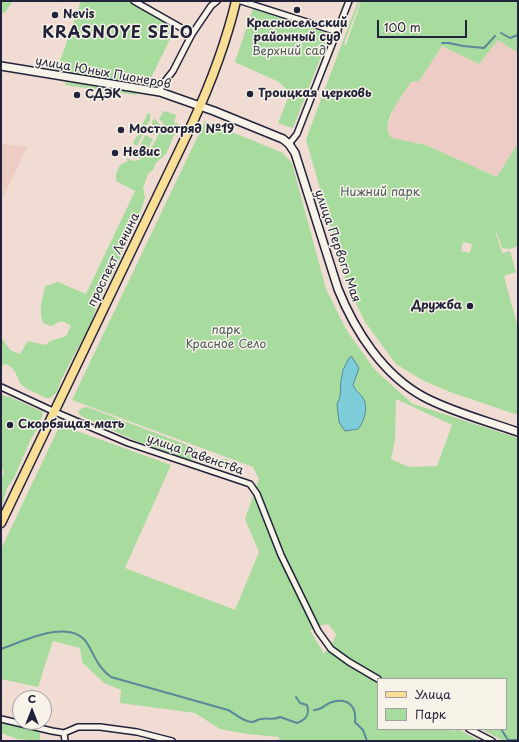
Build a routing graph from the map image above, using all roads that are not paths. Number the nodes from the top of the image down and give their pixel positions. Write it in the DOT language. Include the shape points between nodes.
graph roads {
  1 [pos="134,1"];
  2 [pos="217,1"];
  3 [pos="236,1"];
  4 [pos="241,1"];
  5 [pos="349,1"];
  6 [pos="338,32"];
  7 [pos="192,34"];
  8 [pos="1,66"];
  9 [pos="160,92"];
  10 [pos="200,106"];
  11 [pos="289,144"];
  12 [pos="1,387"];
  13 [pos="55,412"];
  14 [pos="518,432"];
  15 [pos="1,523"];
  16 [pos="377,678"];
  17 [pos="1,719"];
  18 [pos="472,730"];
  19 [pos="64,733"];
  20 [pos="65,741"];
  21 [pos="172,741"];
  22 [pos="492,741"];
  1 -- 7 [label="street"];
  2 -- 7 [label="street"];
  3 -- 10 [label="main road, проспект Ленина" via="231,22"];
  4 -- 6 [label="street"];
  5 -- 6 [label="street"];
  6 -- 11 [label="street" via="297,134"];
  7 -- 9 [label="street"];
  8 -- 9 [label="main road, улица Юных Пионеров"];
  9 -- 10 [label="main road, улица Юных Пионеров"];
  10 -- 11 [label="main road" via="268,132"];
  10 -- 13 [label="main road, проспект Ленина"];
  11 -- 14 [label="main road, улица Первого Мая" via="295,153 346,308 376,355 400,380 422,396"];
  12 -- 13 [label="street, улица Равенства"];
  13 -- 15 [label="main road, проспект Ленина"];
  13 -- 16 [label="street, улица Равенства" via="128,443 250,484 258,494 282,555 318,631 331,649"];
  17 -- 19 [label="street"];
  18 -- 22 [label="street"];
  19 -- 20 [label="street"];
  19 -- 21 [label="street" via="78,728 100,727 137,732"];
}
